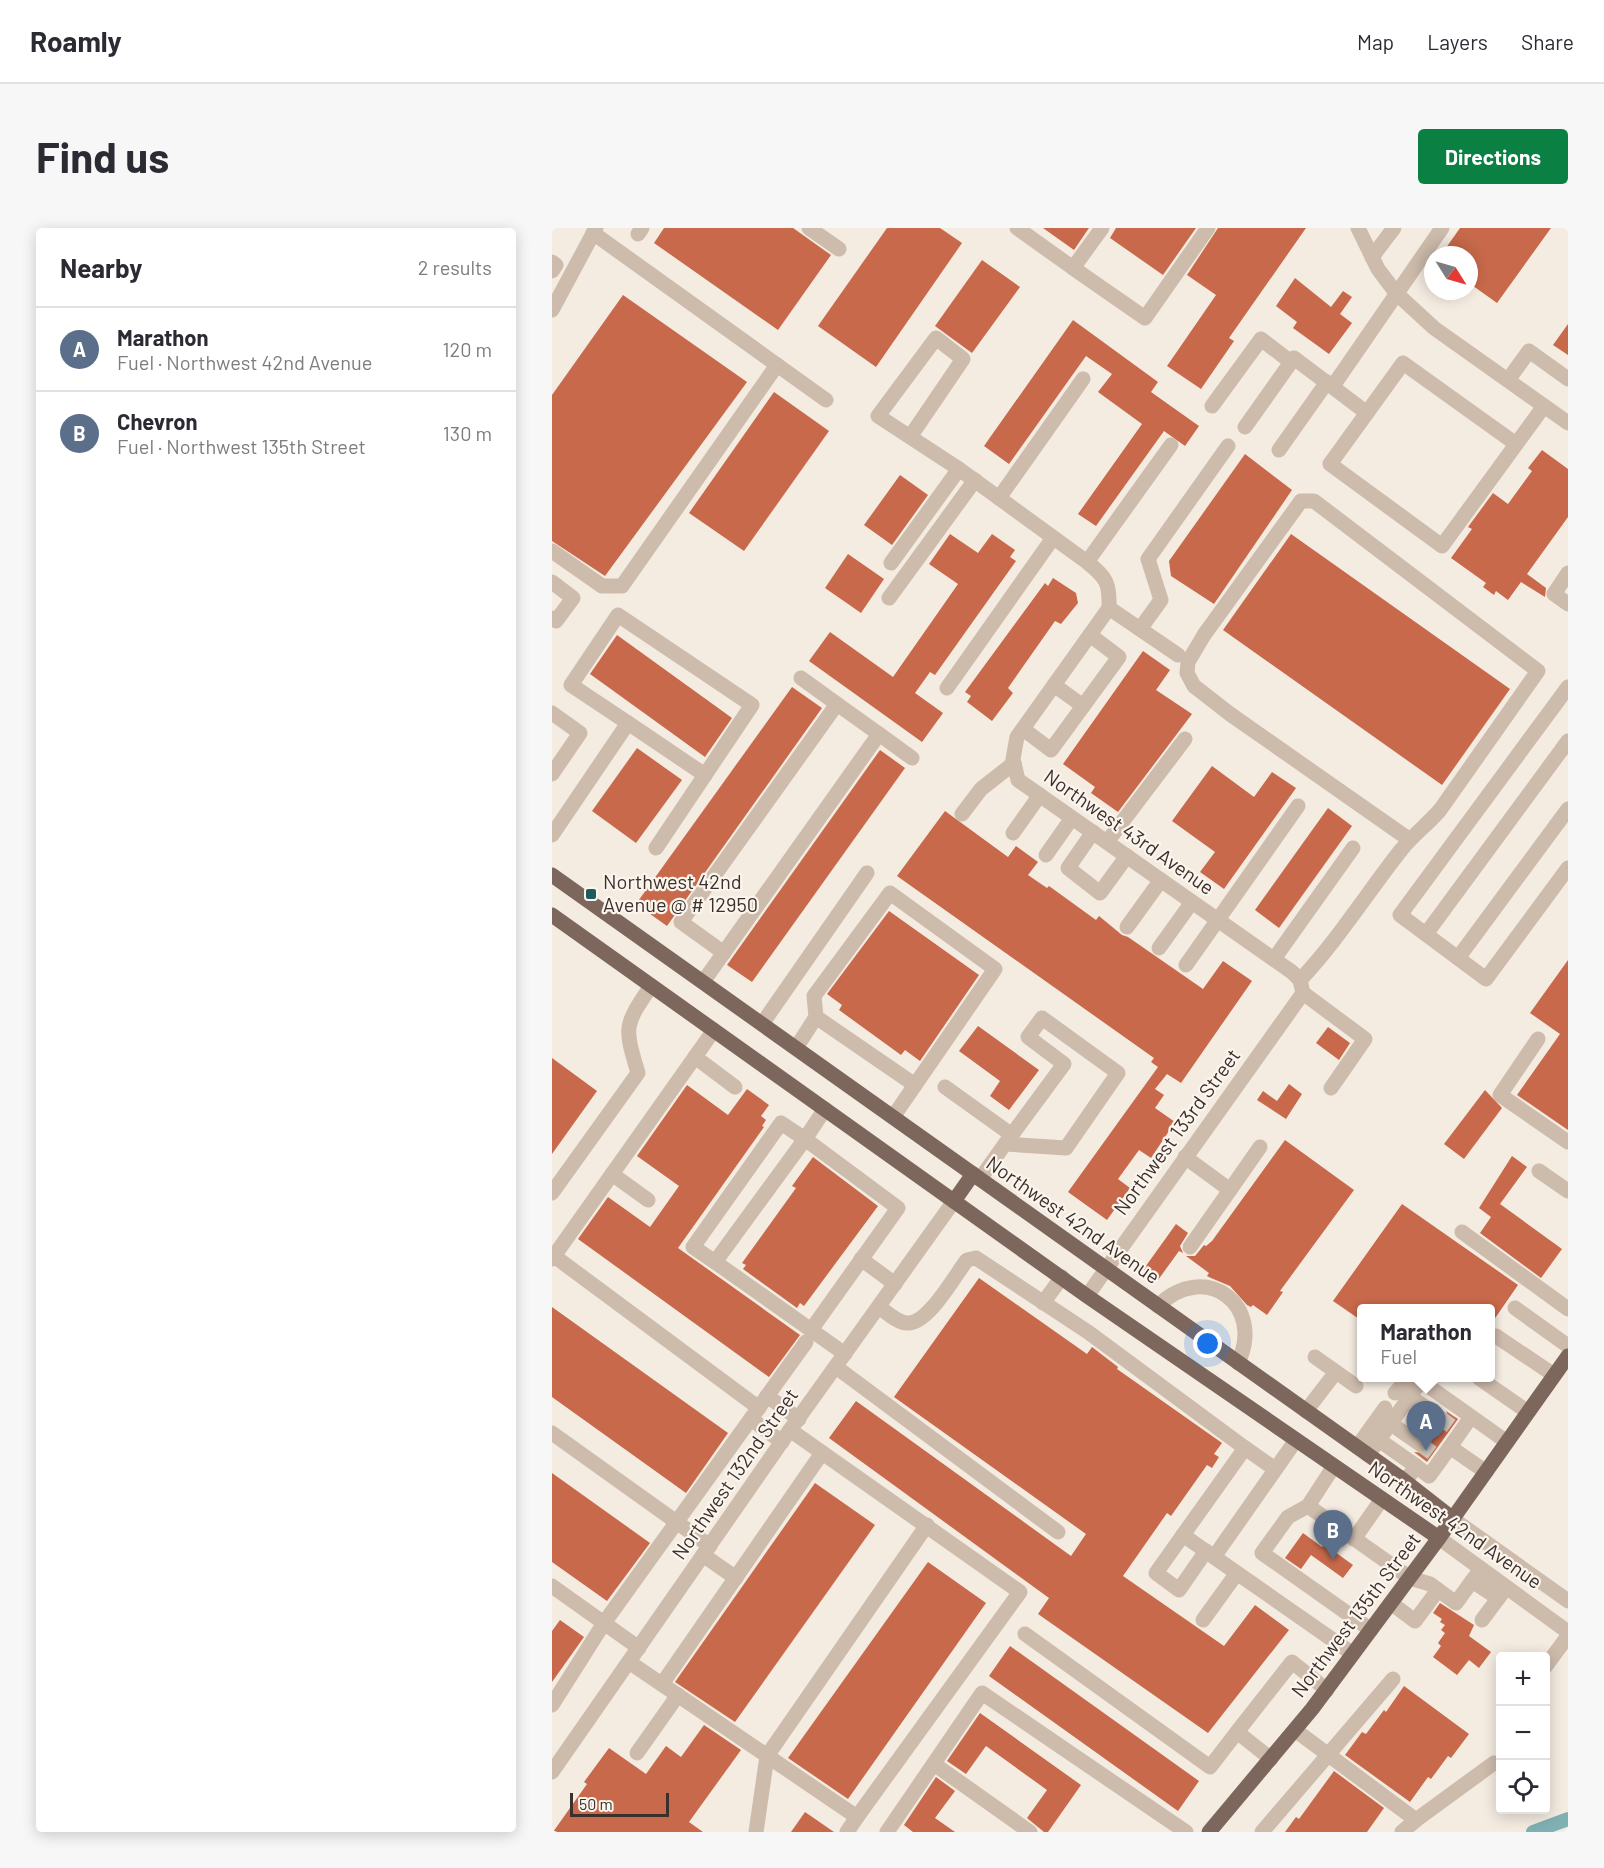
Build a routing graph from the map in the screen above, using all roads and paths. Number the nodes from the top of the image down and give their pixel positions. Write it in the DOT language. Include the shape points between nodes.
graph roads {
  1 [pos="809,228"];
  2 [pos="1017,228"];
  3 [pos="1101,228"];
  4 [pos="1208,228"];
  5 [pos="1358,228"];
  6 [pos="1394,228"];
  7 [pos="1442,228"];
  8 [pos="595,231"];
  9 [pos="840,249"];
  10 [pos="1372,257"];
  11 [pos="552,262"];
  12 [pos="1073,268"];
  13 [pos="552,271"];
  14 [pos="1396,293"];
  15 [pos="552,310"];
  16 [pos="1291,362"];
  17 [pos="777,365"];
  18 [pos="1083,380"];
  19 [pos="1508,380"];
  20 [pos="1568,380"];
  21 [pos="1330,384"];
  22 [pos="826,400"];
  23 [pos="1212,406"];
  24 [pos="1544,406"];
  25 [pos="1367,413"];
  26 [pos="1568,423"];
  27 [pos="1245,426"];
  28 [pos="910,437"];
  29 [pos="1516,444"];
  30 [pos="1171,445"];
  31 [pos="1228,446"];
  32 [pos="1279,450"];
  33 [pos="959,468"];
  34 [pos="975,480"];
  35 [pos="999,498"];
  36 [pos="1053,538"];
  37 [pos="552,551"];
  38 [pos="1087,562"];
  39 [pos="891,563"];
  40 [pos="1568,573"];
  41 [pos="552,582"];
  42 [pos="889,598"];
  43 [pos="1568,604"];
  44 [pos="1109,608"];
  45 [pos="552,618"];
  46 [pos="1140,629"];
  47 [pos="1090,635"];
  48 [pos="1178,655"];
  49 [pos="801,678"];
  50 [pos="1054,685"];
  51 [pos="1568,687"];
  52 [pos="947,688"];
  53 [pos="837,704"];
  54 [pos="1083,706"];
  55 [pos="552,713"];
  56 [pos="628,723"];
  57 [pos="1023,729"];
  58 [pos="879,734"];
  59 [pos="1185,739"];
  60 [pos="1568,741"];
  61 [pos="912,758"];
  62 [pos="1014,764"];
  63 [pos="552,774"];
  64 [pos="705,775"];
  65 [pos="1040,795"];
  66 [pos="1298,806"];
  67 [pos="1568,809"];
  68 [pos="962,814"];
  69 [pos="557,816"];
  70 [pos="1072,818"];
  71 [pos="1093,832"];
  72 [pos="1013,833"];
  73 [pos="552,835"];
  74 [pos="1410,840"];
  75 [pos="1107,842"];
  76 [pos="1353,848"];
  77 [pos="656,849"];
  78 [pos="1046,855"];
  79 [pos="1127,856"];
  80 [pos="1568,868"];
  81 [pos="867,873"];
  82 [pos="552,875"];
  83 [pos="1161,880"];
  84 [pos="1192,902"];
  85 [pos="552,915"];
  86 [pos="1218,920"];
  87 [pos="1127,927"];
  88 [pos="1426,934"];
  89 [pos="1159,948"];
  90 [pos="724,952"];
  91 [pos="1458,958"];
  92 [pos="1274,959"];
  93 [pos="1186,965"];
  94 [pos="703,982"];
  95 [pos="651,986"];
  96 [pos="1301,986"];
  97 [pos="816,1017"];
  98 [pos="762,1024"];
  99 [pos="714,1030"];
  100 [pos="1538,1039"];
  101 [pos="796,1048"];
  102 [pos="695,1057"];
  103 [pos="915,1085"];
  104 [pos="735,1087"];
  105 [pos="945,1087"];
  106 [pos="1330,1088"];
  107 [pos="825,1109"];
  108 [pos="893,1117"];
  109 [pos="805,1139"];
  110 [pos="1008,1139"];
  111 [pos="1568,1142"];
  112 [pos="1260,1147"];
  113 [pos="1185,1157"];
  114 [pos="1539,1171"];
  115 [pos="612,1174"];
  116 [pos="977,1177"];
  117 [pos="1230,1190"];
  118 [pos="1568,1191"];
  119 [pos="552,1193"];
  120 [pos="648,1200"];
  121 [pos="954,1201"];
  122 [pos="1461,1232"];
  123 [pos="1190,1247"];
  124 [pos="553,1258"];
  125 [pos="861,1260"];
  126 [pos="715,1262"];
  127 [pos="1105,1268"];
  128 [pos="1062,1277"];
  129 [pos="895,1284"];
  130 [pos="1087,1296"];
  131 [pos="1043,1303"];
  132 [pos="1158,1306"];
  133 [pos="879,1307"];
  134 [pos="1515,1308"];
  135 [pos="1568,1309"];
  136 [pos="809,1336"];
  137 [pos="1496,1336"];
  138 [pos="1568,1346"];
  139 [pos="1568,1356"];
  140 [pos="1314,1357"];
  141 [pos="840,1361"];
  142 [pos="1238,1363"];
  143 [pos="1336,1372"];
  144 [pos="1554,1376"];
  145 [pos="1420,1382"];
  146 [pos="1422,1382"];
  147 [pos="1486,1382"];
  148 [pos="1356,1386"];
  149 [pos="1402,1395"];
  150 [pos="759,1408"];
  151 [pos="1385,1408"];
  152 [pos="1306,1411"];
  153 [pos="1528,1412"];
  154 [pos="1471,1417"];
  155 [pos="1439,1418"];
  156 [pos="1390,1423"];
  157 [pos="790,1430"];
  158 [pos="552,1433"];
  159 [pos="1296,1440"];
  160 [pos="1378,1440"];
  161 [pos="1507,1442"];
  162 [pos="1420,1444"];
  163 [pos="1245,1448"];
  164 [pos="1362,1451"];
  165 [pos="822,1453"];
  166 [pos="1442,1453"];
  167 [pos="1334,1466"];
  168 [pos="1416,1466"];
  169 [pos="1275,1469"];
  170 [pos="1486,1472"];
  171 [pos="1405,1482"];
  172 [pos="1382,1499"];
  173 [pos="1308,1506"];
  174 [pos="1453,1519"];
  175 [pos="675,1521"];
  176 [pos="927,1525"];
  177 [pos="1058,1532"];
  178 [pos="1183,1534"];
  179 [pos="1439,1538"];
  180 [pos="1354,1539"];
  181 [pos="707,1551"];
  182 [pos="1210,1554"];
  183 [pos="1237,1573"];
  184 [pos="1477,1575"];
  185 [pos="736,1578"];
  186 [pos="1410,1578"];
  187 [pos="553,1589"];
  188 [pos="1438,1590"];
  189 [pos="1502,1593"];
  190 [pos="1568,1601"];
  191 [pos="1391,1603"];
  192 [pos="1203,1620"];
  193 [pos="1482,1620"];
  194 [pos="604,1623"];
  195 [pos="1371,1630"];
  196 [pos="1025,1634"];
  197 [pos="1568,1634"];
  198 [pos="639,1648"];
  199 [pos="1353,1654"];
  200 [pos="1550,1660"];
  201 [pos="629,1662"];
  202 [pos="1393,1679"];
  203 [pos="662,1684"];
  204 [pos="1327,1690"];
  205 [pos="678,1695"];
  206 [pos="552,1705"];
  207 [pos="1295,1730"];
  208 [pos="1237,1732"];
  209 [pos="637,1753"];
  210 [pos="1328,1755"];
  211 [pos="767,1756"];
  212 [pos="1271,1759"];
  213 [pos="1494,1762"];
  214 [pos="934,1764"];
  215 [pos="553,1769"];
  216 [pos="857,1817"];
  217 [pos="1416,1820"];
  218 [pos="756,1832"];
  219 [pos="847,1832"];
  220 [pos="888,1832"];
  221 [pos="1030,1832"];
  222 [pos="1186,1832"];
  223 [pos="1209,1832"];
  224 [pos="1262,1832"];
  225 [pos="1402,1832"];
  1 -- 9 [label="street"];
  2 -- 12 [label="street"];
  3 -- 12 [label="street"];
  4 -- 12 [label="street" via="1145,318"];
  5 -- 10 [label="street"];
  6 -- 10 [label="street"];
  7 -- 14 [label="street"];
  8 -- 15 [label="street"];
  8 -- 17 [label="street"];
  10 -- 14 [label="street"];
  11 -- 13 [label="street" via="556,265"];
  14 -- 19 [label="street" via="1434,328"];
  14 -- 21 [label="street"];
  16 -- 21 [label="street" via="1294,358"];
  16 -- 23 [label="street" via="1261,339"];
  16 -- 27 [label="street"];
  17 -- 22 [label="street"];
  17 -- 37 [label="street" via="622,586 602,586"];
  18 -- 35 [label="street"];
  19 -- 20 [label="street" via="1529,351"];
  19 -- 24 [label="street"];
  21 -- 25 [label="street"];
  21 -- 32 [label="street"];
  24 -- 26 [label="street"];
  24 -- 29 [label="street"];
  25 -- 29 [label="street" via="1403,363"];
  25 -- 29 [label="street" via="1330,464 1442,546"];
  28 -- 28 [label="street" via="878,416 936,338 963,359"];
  28 -- 33 [label="street"];
  30 -- 38 [label="street"];
  31 -- 46 [label="street" via="1148,559 1161,600"];
  33 -- 34 [label="street"];
  33 -- 39 [label="street"];
  34 -- 35 [label="street"];
  34 -- 42 [label="street"];
  35 -- 36 [label="street"];
  36 -- 38 [label="street"];
  36 -- 52 [label="street"];
  38 -- 44 [label="street" via="1103,575 1110,591"];
  40 -- 43 [label="street" via="1554,594"];
  41 -- 45 [label="street" via="573,598 556,621"];
  44 -- 46 [label="street"];
  44 -- 47 [label="street"];
  46 -- 48 [label="street"];
  47 -- 50 [label="street"];
  47 -- 54 [label="street" via="1119,657"];
  49 -- 53 [label="street"];
  50 -- 54 [label="street"];
  50 -- 57 [label="street"];
  51 -- 88 [label="street" via="1400,915"];
  53 -- 58 [label="street"];
  53 -- 90 [label="street" via="681,922"];
  54 -- 57 [label="street" via="1051,750"];
  55 -- 63 [label="street" via="580,733"];
  56 -- 64 [label="street"];
  56 -- 64 [label="street" via="571,685 618,615 752,705"];
  56 -- 69 [label="street"];
  57 -- 62 [label="street" via="1017,737"];
  58 -- 61 [label="street"];
  58 -- 90 [label="street"];
  59 -- 75 [label="street"];
  60 -- 88 [label="street"];
  62 -- 65 [label="street, Northwest 43rd Avenue" via="1018,780"];
  62 -- 68 [label="street" via="981,789"];
  64 -- 77 [label="street"];
  65 -- 70 [label="street, Northwest 43rd Avenue"];
  65 -- 72 [label="street"];
  66 -- 86 [label="street"];
  67 -- 91 [label="street"];
  69 -- 73 [label="street"];
  70 -- 71 [label="street, Northwest 43rd Avenue"];
  70 -- 78 [label="street"];
  71 -- 75 [label="street, Northwest 43rd Avenue"];
  71 -- 79 [label="street" via="1068,868 1100,892"];
  74 -- 74 [label="street, Northwest 133rd Street" via="1440,810 1538,671 1314,501 1301,501 1204,635 1188,662 1187,673 1194,686 1230,714"];
  74 -- 96 [label="street, Northwest 133rd Street"];
  75 -- 79 [label="street, Northwest 43rd Avenue"];
  76 -- 92 [label="street"];
  79 -- 83 [label="street, Northwest 43rd Avenue"];
  80 -- 91 [label="street" via="1486,979"];
  81 -- 98 [label="street"];
  82 -- 94 [label="main road, Northwest 42nd Avenue"];
  83 -- 84 [label="street, Northwest 43rd Avenue"];
  83 -- 87 [label="street"];
  84 -- 86 [label="street, Northwest 43rd Avenue"];
  84 -- 89 [label="street"];
  85 -- 95 [label="main road, Northwest 42nd Avenue"];
  86 -- 92 [label="street, Northwest 43rd Avenue"];
  86 -- 93 [label="street"];
  88 -- 91 [label="street"];
  90 -- 94 [label="street"];
  92 -- 96 [label="street, Northwest 43rd Avenue"];
  94 -- 98 [label="main road, Northwest 42nd Avenue"];
  95 -- 99 [label="main road, Northwest 42nd Avenue"];
  95 -- 119 [label="street" via="628,1022 629,1045 638,1073"];
  96 -- 106 [label="street, Northwest 43rd Avenue" via="1365,1039"];
  96 -- 113 [label="street, Northwest 133rd Street"];
  97 -- 101 [label="street"];
  97 -- 103 [label="street"];
  97 -- 103 [label="street" via="814,996 890,893 995,969"];
  98 -- 101 [label="main road, Northwest 42nd Avenue"];
  99 -- 102 [label="street"];
  99 -- 107 [label="main road, Northwest 42nd Avenue"];
  100 -- 111 [label="street" via="1500,1095"];
  101 -- 108 [label="main road, Northwest 42nd Avenue"];
  102 -- 104 [label="street"];
  102 -- 115 [label="street"];
  103 -- 108 [label="street"];
  105 -- 110 [label="street"];
  107 -- 109 [label="street"];
  107 -- 121 [label="main road, Northwest 42nd Avenue"];
  108 -- 116 [label="main road, Northwest 42nd Avenue"];
  109 -- 125 [label="street" via="898,1208"];
  109 -- 126 [label="street"];
  109 -- 126 [label="street" via="781,1123 693,1247"];
  110 -- 110 [label="street" via="1066,1148 1118,1073 1042,1018 1028,1037 1064,1064"];
  110 -- 116 [label="street"];
  112 -- 117 [label="street"];
  113 -- 117 [label="street"];
  113 -- 127 [label="street, Northwest 133rd Street"];
  114 -- 118 [label="street"];
  115 -- 120 [label="street"];
  115 -- 124 [label="street"];
  116 -- 121 [label="main road"];
  116 -- 127 [label="main road, Northwest 42nd Avenue"];
  117 -- 123 [label="street"];
  121 -- 128 [label="main road, Northwest 42nd Avenue"];
  121 -- 129 [label="street, Northwest 132nd Street"];
  122 -- 135 [label="street"];
  124 -- 150 [label="street"];
  125 -- 129 [label="street"];
  125 -- 136 [label="street"];
  126 -- 136 [label="street"];
  127 -- 130 [label="street, Northwest 133rd Street"];
  127 -- 132 [label="main road, Northwest 42nd Avenue"];
  128 -- 130 [label="main road, Northwest 42nd Avenue"];
  128 -- 131 [label="street"];
  129 -- 133 [label="street, Northwest 132nd Street"];
  130 -- 159 [label="main road, Northwest 42nd Avenue"];
  131 -- 133 [label="street" via="976,1258 967,1260 928,1314 916,1323 905,1324"];
  131 -- 163 [label="street" via="1143,1371"];
  132 -- 142 [label="main road, Northwest 42nd Avenue"];
  132 -- 142 [label="street" via="1182,1288 1213,1288 1226,1295 1241,1312 1247,1334"];
  133 -- 141 [label="street, Northwest 132nd Street"];
  134 -- 138 [label="street"];
  136 -- 141 [label="street"];
  136 -- 150 [label="street"];
  137 -- 144 [label="street"];
  139 -- 144 [label="main road, Northwest 135th Street"];
  140 -- 143 [label="street"];
  141 -- 157 [label="street, Northwest 132nd Street"];
  141 -- 177 [label="street"];
  142 -- 152 [label="main road, Northwest 42nd Avenue"];
  143 -- 148 [label="street"];
  143 -- 152 [label="street"];
  144 -- 153 [label="main road, Northwest 135th Street"];
  145 -- 149 [label="street"];
  146 -- 154 [label="street"];
  147 -- 153 [label="street"];
  149 -- 155 [label="street"];
  149 -- 156 [label="street"];
  150 -- 157 [label="street"];
  150 -- 157 [label="street"];
  150 -- 175 [label="street"];
  151 -- 164 [label="street"];
  152 -- 164 [label="main road, Northwest 42nd Avenue"];
  153 -- 161 [label="main road, Northwest 135th Street"];
  154 -- 161 [label="street"];
  154 -- 166 [label="street"];
  156 -- 160 [label="street"];
  156 -- 162 [label="street"];
  157 -- 165 [label="street"];
  157 -- 181 [label="street, Northwest 132nd Street"];
  158 -- 175 [label="street"];
  159 -- 167 [label="main road, Northwest 42nd Avenue"];
  159 -- 169 [label="street"];
  160 -- 164 [label="street"];
  160 -- 168 [label="street"];
  161 -- 170 [label="main road, Northwest 135th Street"];
  163 -- 169 [label="street"];
  163 -- 178 [label="street"];
  164 -- 171 [label="main road, Northwest 42nd Avenue"];
  165 -- 176 [label="street"];
  165 -- 185 [label="street"];
  166 -- 168 [label="street" via="1429,1476"];
  166 -- 170 [label="street"];
  167 -- 172 [label="main road, Northwest 42nd Avenue"];
  167 -- 173 [label="street"];
  168 -- 171 [label="street"];
  169 -- 182 [label="street"];
  170 -- 174 [label="main road, Northwest 135th Street"];
  171 -- 174 [label="main road, Northwest 42nd Avenue"];
  172 -- 179 [label="main road, Northwest 42nd Avenue"];
  172 -- 180 [label="street"];
  173 -- 180 [label="street"];
  173 -- 195 [label="street" via="1288,1517 1262,1553"];
  174 -- 179 [label="main road, Northwest 135th Street"];
  174 -- 190 [label="street, Northwest 42nd Avenue"];
  175 -- 181 [label="street"];
  175 -- 194 [label="street"];
  176 -- 211 [label="street"];
  176 -- 216 [label="street" via="1020,1592"];
  178 -- 182 [label="street"];
  178 -- 182 [label="street" via="1156,1573 1179,1590"];
  179 -- 184 [label="street, Northwest 42nd Avenue"];
  179 -- 186 [label="main road, Northwest 135th Street"];
  180 -- 186 [label="street"];
  181 -- 185 [label="street"];
  181 -- 198 [label="street, Northwest 132nd Street"];
  182 -- 183 [label="street"];
  183 -- 192 [label="street"];
  183 -- 199 [label="street"];
  184 -- 188 [label="street" via="1456,1603"];
  184 -- 189 [label="street, Northwest 42nd Avenue"];
  185 -- 203 [label="street"];
  186 -- 188 [label="street"];
  186 -- 191 [label="main road, Northwest 135th Street"];
  187 -- 194 [label="street"];
  188 -- 191 [label="street" via="1415,1622"];
  189 -- 193 [label="street"];
  189 -- 197 [label="street, Northwest 42nd Avenue"];
  191 -- 195 [label="main road, Northwest 135th Street"];
  194 -- 198 [label="street"];
  194 -- 206 [label="street"];
  195 -- 199 [label="main road, Northwest 135th Street"];
  196 -- 208 [label="street" via="1210,1767"];
  197 -- 200 [label="street"];
  198 -- 201 [label="street, Northwest 132nd Street"];
  199 -- 204 [label="main road, Northwest 135th Street"];
  201 -- 203 [label="street"];
  201 -- 215 [label="street, Northwest 132nd Street"];
  202 -- 210 [label="street"];
  203 -- 205 [label="street"];
  204 -- 207 [label="main road, Northwest 135th Street"];
  204 -- 208 [label="street" via="1292,1662"];
  205 -- 209 [label="street"];
  205 -- 211 [label="street"];
  207 -- 210 [label="street"];
  207 -- 212 [label="main road, Northwest 135th Street"];
  208 -- 212 [label="street"];
  210 -- 217 [label="street"];
  210 -- 224 [label="street"];
  211 -- 216 [label="street"];
  211 -- 218 [label="street"];
  212 -- 223 [label="main road, Northwest 135th Street"];
  213 -- 217 [label="street"];
  214 -- 220 [label="street"];
  214 -- 221 [label="street"];
  214 -- 222 [label="street" via="982,1693"];
  216 -- 219 [label="street"];
  217 -- 225 [label="street"];
}
